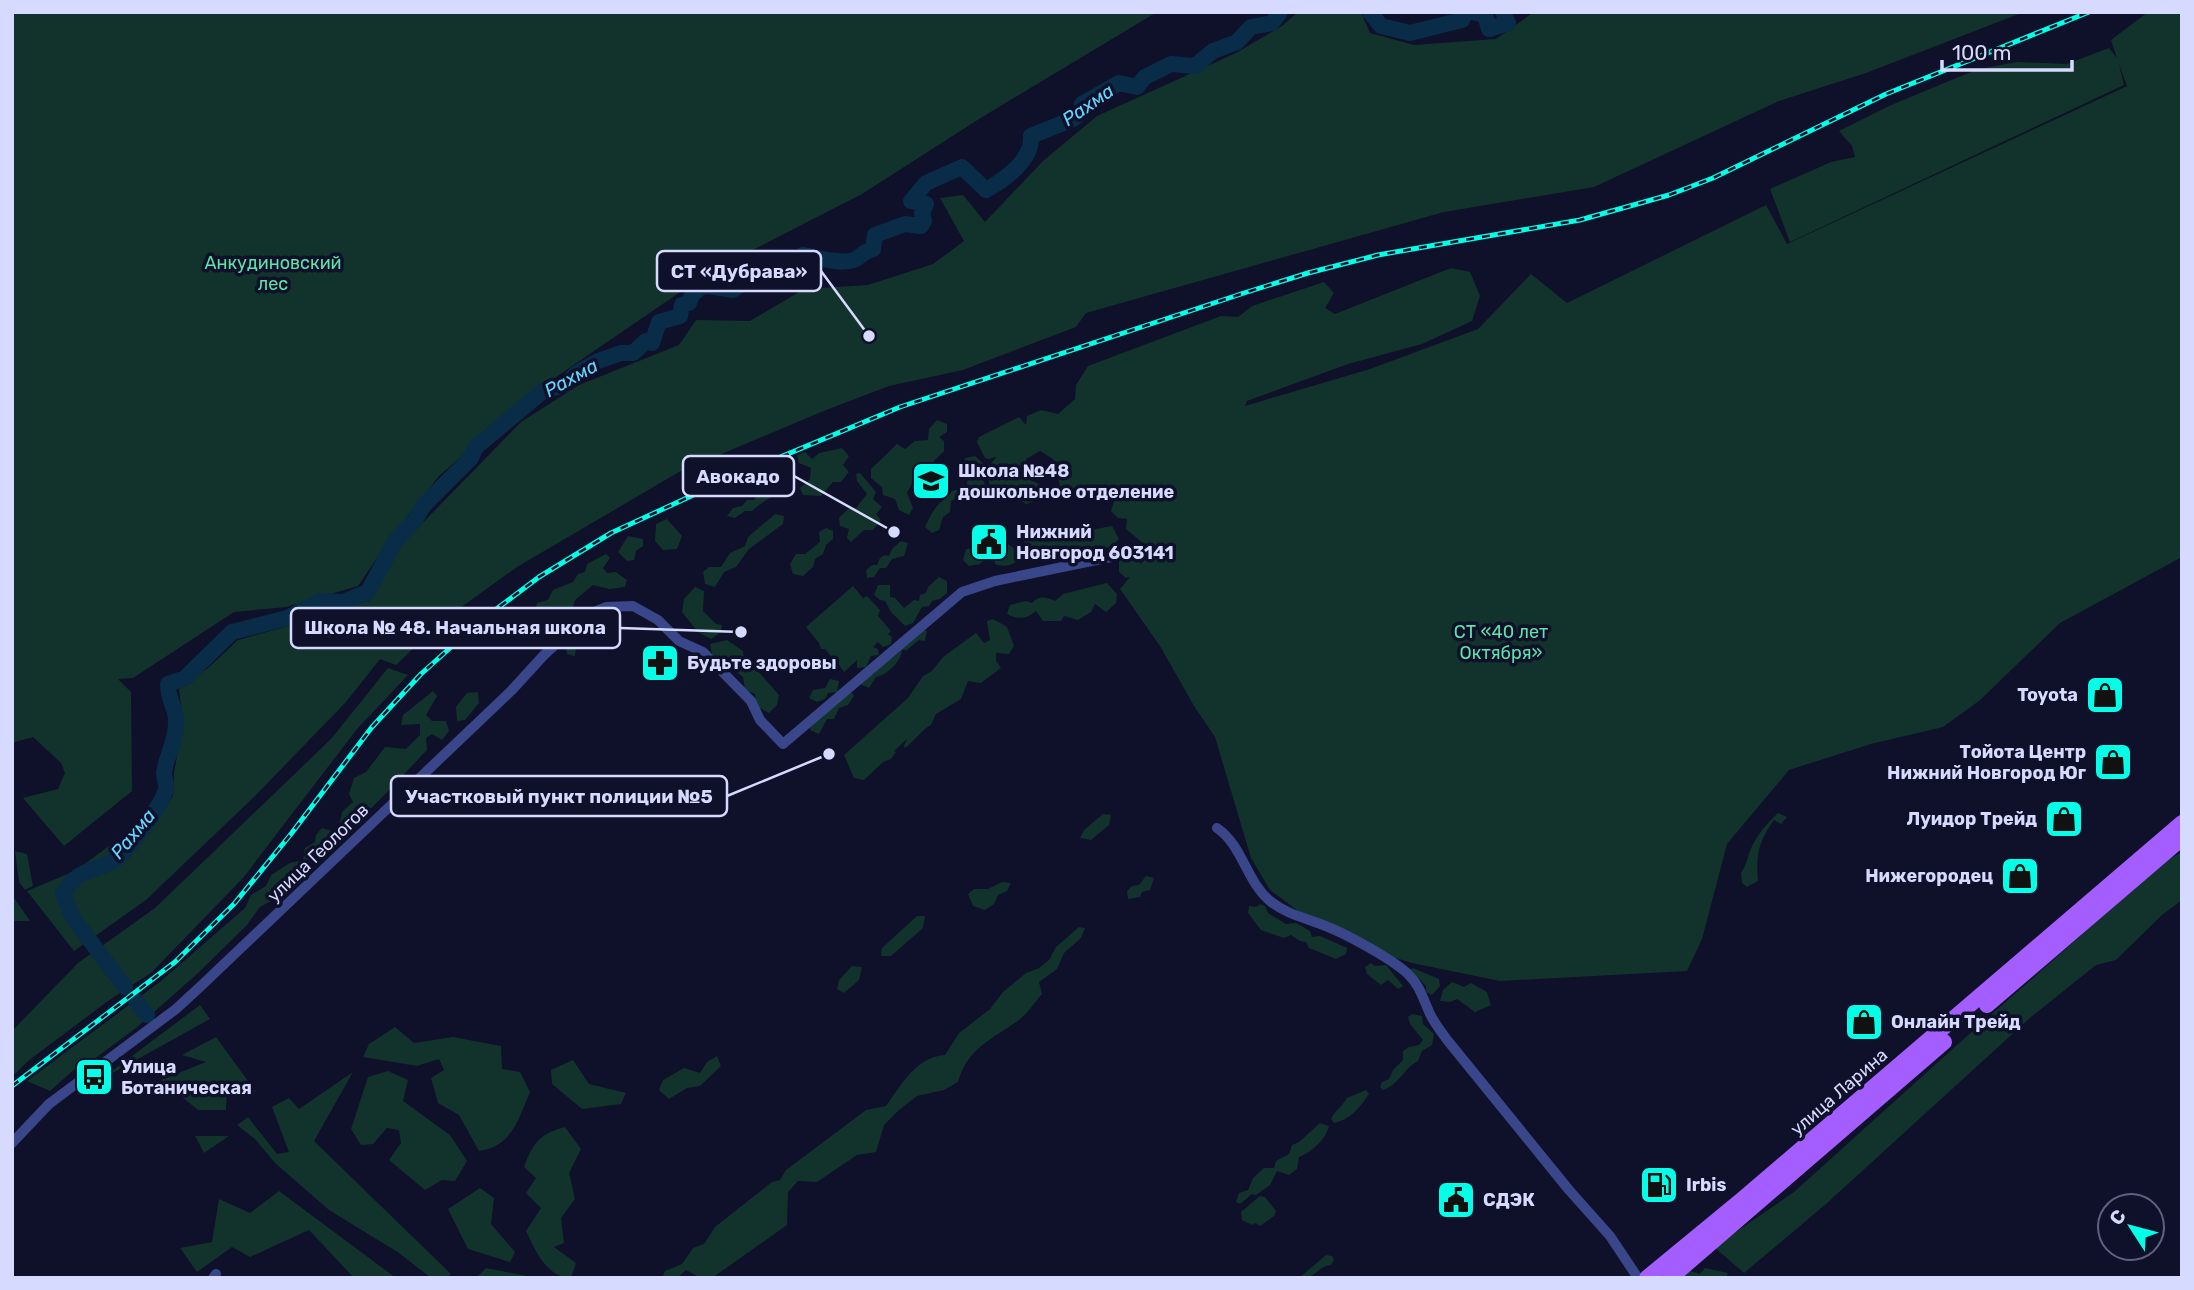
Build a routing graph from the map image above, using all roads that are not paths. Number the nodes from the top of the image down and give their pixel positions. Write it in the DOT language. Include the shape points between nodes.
graph roads {
  1 [pos="1116,555"];
  2 [pos="2182,823"];
  3 [pos="1217,828"];
  4 [pos="2182,838"];
  5 [pos="12,1143"];
  6 [pos="1638,1278"];
  7 [pos="1647,1278"];
  8 [pos="1670,1278"];
  1 -- 5 [label="street, улица Геологов" via="962,592 783,744 760,720 751,701 703,652 680,641 658,620 634,606 606,607 589,614 176,1009 49,1104"];
  2 -- 7 [label="main road, улица Ларина"];
  3 -- 6 [label="street" via="1227,835 1271,902 1386,957 1415,982 1448,1041 1610,1236"];
  4 -- 8 [label="main road, улица Ларина"];
}
